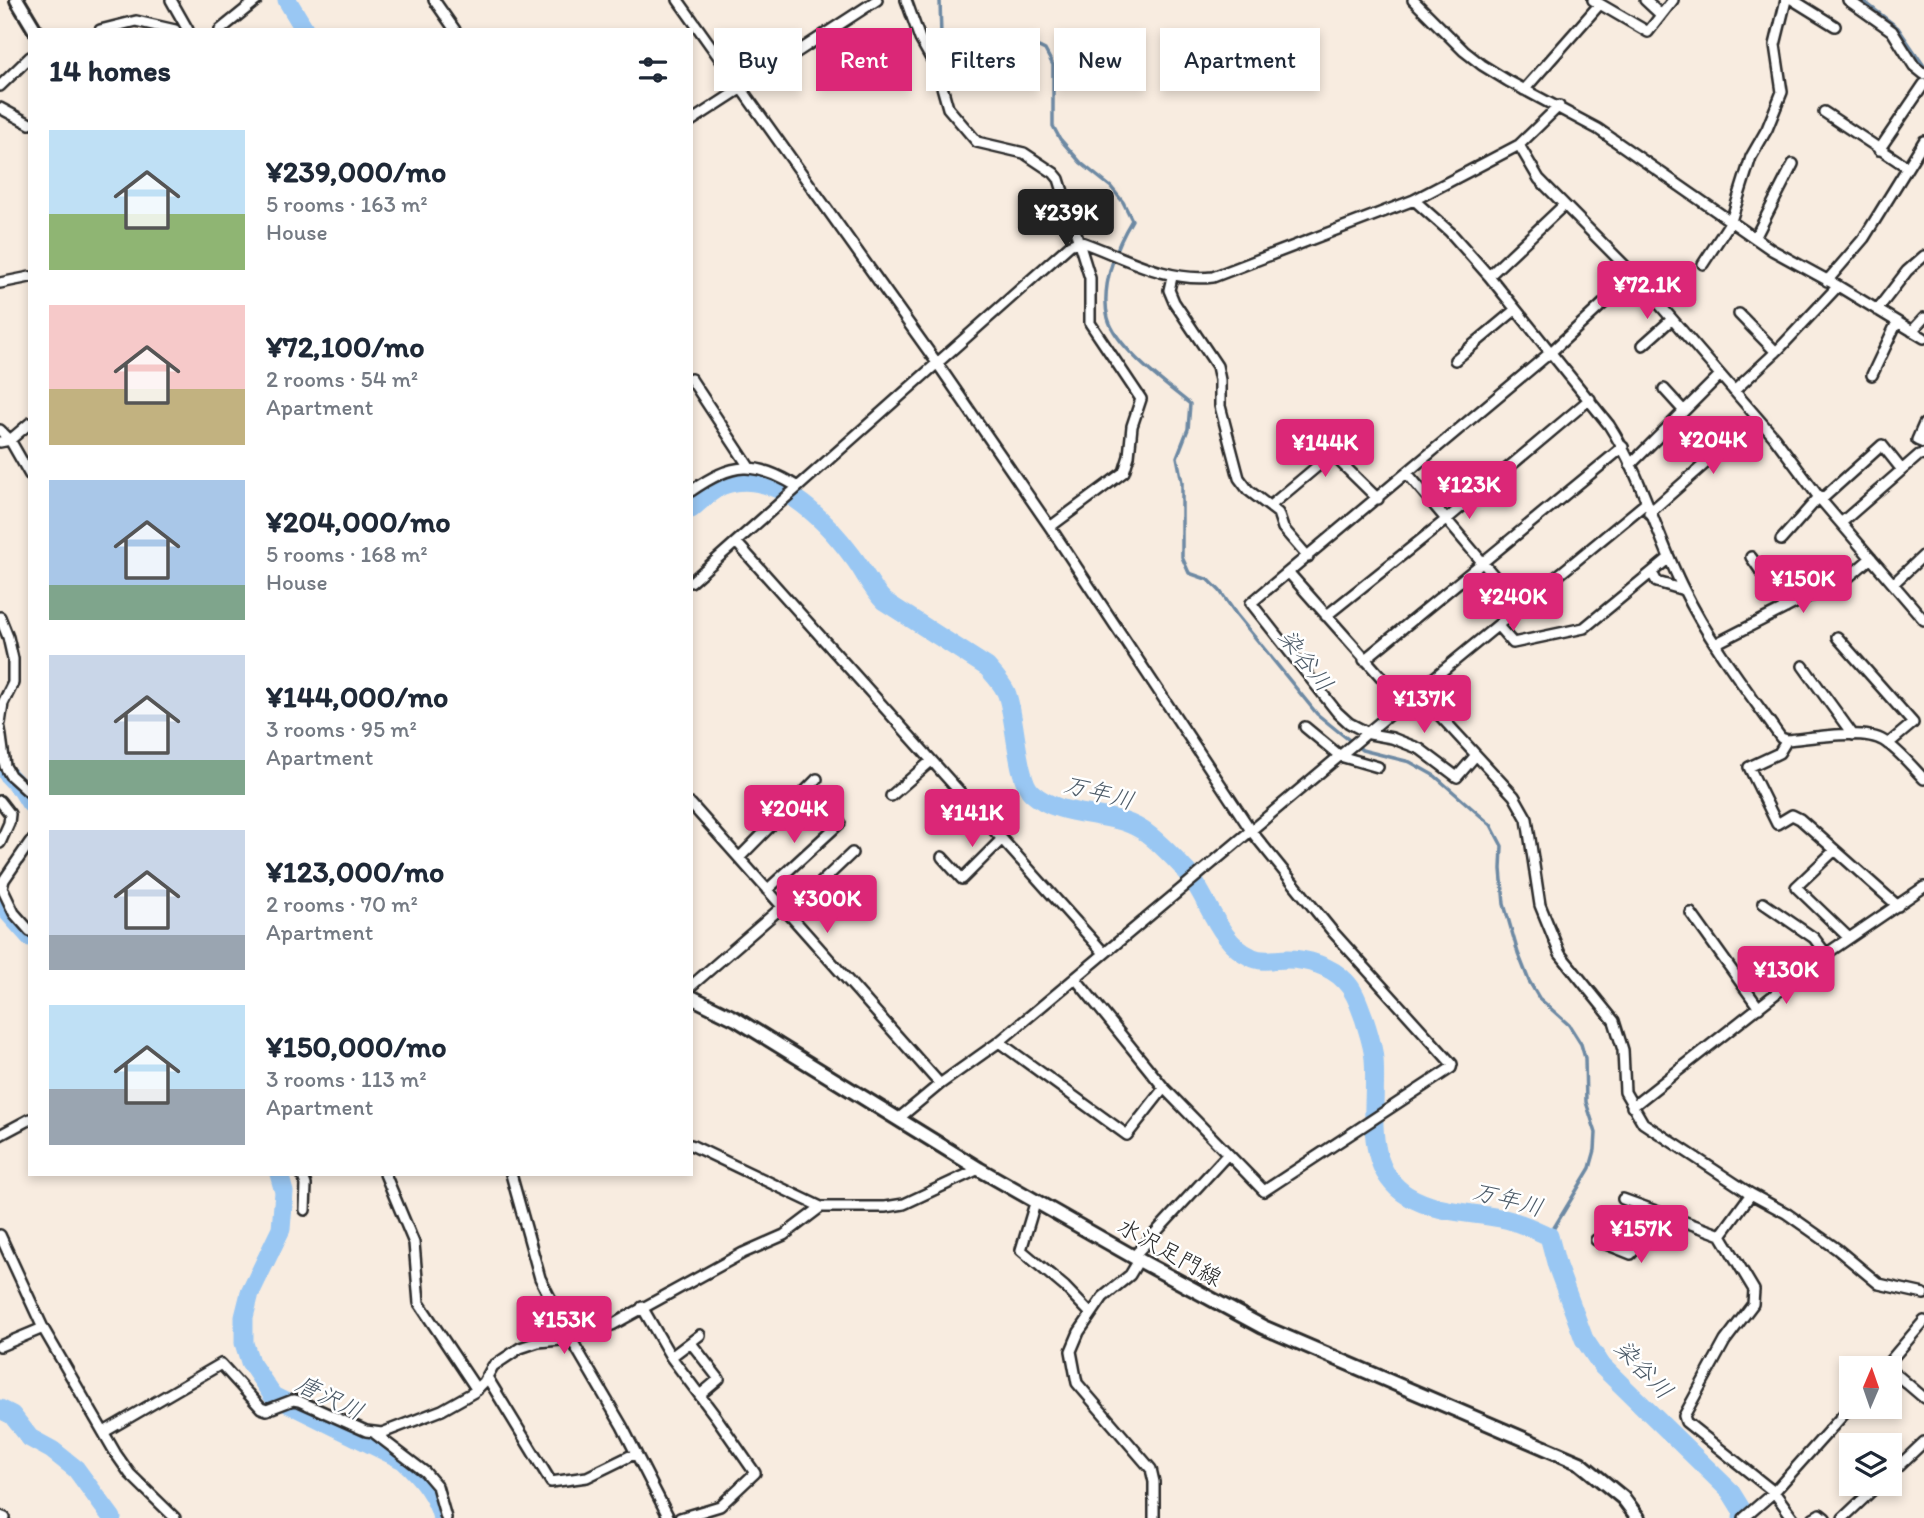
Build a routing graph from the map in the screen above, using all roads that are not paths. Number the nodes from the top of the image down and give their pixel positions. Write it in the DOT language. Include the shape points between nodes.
graph roads {
  1 [pos="17,0"];
  2 [pos="171,0"];
  3 [pos="257,0"];
  4 [pos="435,0"];
  5 [pos="678,0"];
  6 [pos="877,0"];
  7 [pos="906,0"];
  8 [pos="1413,0"];
  9 [pos="1645,0"];
  10 [pos="1673,0"];
  11 [pos="1786,0"];
  12 [pos="1793,0"];
  13 [pos="1847,0"];
  14 [pos="1596,2"];
  15 [pos="1661,15"];
  16 [pos="1835,26"];
  17 [pos="33,28"];
  18 [pos="108,28"];
  19 [pos="166,28"];
  20 [pos="187,28"];
  21 [pos="222,28"];
  22 [pos="454,28"];
  23 [pos="802,49"];
  24 [pos="714,50"];
  25 [pos="28,60"];
  26 [pos="1924,74"];
  27 [pos="1924,84"];
  28 [pos="0,86"];
  29 [pos="1524,90"];
  30 [pos="739,91"];
  31 [pos="743,91"];
  32 [pos="1559,106"];
  33 [pos="0,108"];
  34 [pos="1824,112"];
  35 [pos="693,120"];
  36 [pos="28,123"];
  37 [pos="1924,141"];
  38 [pos="1519,145"];
  39 [pos="1879,150"];
  40 [pos="1793,164"];
  41 [pos="1906,167"];
  42 [pos="1414,200"];
  43 [pos="1564,205"];
  44 [pos="1731,221"];
  45 [pos="1755,238"];
  46 [pos="1079,241"];
  47 [pos="1924,256"];
  48 [pos="1703,264"];
  49 [pos="1634,275"];
  50 [pos="1489,276"];
  51 [pos="28,277"];
  52 [pos="1172,277"];
  53 [pos="1827,281"];
  54 [pos="0,283"];
  55 [pos="1838,286"];
  56 [pos="1516,310"];
  57 [pos="1877,310"];
  58 [pos="1739,314"];
  59 [pos="1924,318"];
  60 [pos="1671,320"];
  61 [pos="1897,322"];
  62 [pos="1912,331"];
  63 [pos="1924,338"];
  64 [pos="1643,345"];
  65 [pos="1551,352"];
  66 [pos="1776,352"];
  67 [pos="1455,360"];
  68 [pos="937,363"];
  69 [pos="1872,375"];
  70 [pos="1719,376"];
  71 [pos="693,382"];
  72 [pos="1664,389"];
  73 [pos="1734,391"];
  74 [pos="1590,399"];
  75 [pos="1684,411"];
  76 [pos="1756,418"];
  77 [pos="28,424"];
  78 [pos="1924,424"];
  79 [pos="0,430"];
  80 [pos="5,441"];
  81 [pos="1924,443"];
  82 [pos="1623,447"];
  83 [pos="1924,454"];
  84 [pos="1630,465"];
  85 [pos="749,467"];
  86 [pos="1902,470"];
  87 [pos="28,472"];
  88 [pos="1407,473"];
  89 [pos="798,487"];
  90 [pos="693,490"];
  91 [pos="1378,499"];
  92 [pos="1820,499"];
  93 [pos="1270,506"];
  94 [pos="1648,508"];
  95 [pos="1447,519"];
  96 [pos="1841,523"];
  97 [pos="1050,527"];
  98 [pos="1781,540"];
  99 [pos="736,542"];
  100 [pos="1924,555"];
  101 [pos="1308,557"];
  102 [pos="1669,558"];
  103 [pos="1751,558"];
  104 [pos="1871,558"];
  105 [pos="1482,563"];
  106 [pos="1289,573"];
  107 [pos="1652,573"];
  108 [pos="693,580"];
  109 [pos="1893,584"];
  110 [pos="1684,590"];
  111 [pos="1521,608"];
  112 [pos="1786,608"];
  113 [pos="1326,616"];
  114 [pos="0,617"];
  115 [pos="1924,620"];
  116 [pos="1498,626"];
  117 [pos="1837,637"];
  118 [pos="1714,644"];
  119 [pos="1364,660"];
  120 [pos="1802,666"];
  121 [pos="1418,692"];
  122 [pos="1405,704"];
  123 [pos="0,723"];
  124 [pos="1305,727"];
  125 [pos="0,729"];
  126 [pos="1853,735"];
  127 [pos="1364,736"];
  128 [pos="1787,740"];
  129 [pos="1888,744"];
  130 [pos="1476,755"];
  131 [pos="1340,756"];
  132 [pos="931,761"];
  133 [pos="1378,766"];
  134 [pos="817,779"];
  135 [pos="1924,779"];
  136 [pos="28,791"];
  137 [pos="891,796"];
  138 [pos="0,801"];
  139 [pos="693,806"];
  140 [pos="840,823"];
  141 [pos="1252,832"];
  142 [pos="1001,840"];
  143 [pos="0,843"];
  144 [pos="28,845"];
  145 [pos="1835,850"];
  146 [pos="852,853"];
  147 [pos="942,857"];
  148 [pos="739,858"];
  149 [pos="1924,887"];
  150 [pos="767,890"];
  151 [pos="1763,903"];
  152 [pos="1898,906"];
  153 [pos="785,910"];
  154 [pos="1691,913"];
  155 [pos="28,929"];
  156 [pos="1849,937"];
  157 [pos="1104,953"];
  158 [pos="1826,954"];
  159 [pos="1074,978"];
  160 [pos="693,984"];
  161 [pos="693,998"];
  162 [pos="1759,1008"];
  163 [pos="999,1042"];
  164 [pos="940,1084"];
  165 [pos="1164,1088"];
  166 [pos="1632,1107"];
  167 [pos="898,1119"];
  168 [pos="28,1120"];
  169 [pos="0,1135"];
  170 [pos="693,1146"];
  171 [pos="1227,1155"];
  172 [pos="979,1169"];
  173 [pos="303,1176"];
  174 [pos="386,1176"];
  175 [pos="512,1176"];
  176 [pos="1751,1194"];
  177 [pos="1623,1199"];
  178 [pos="1036,1200"];
  179 [pos="821,1207"];
  180 [pos="305,1210"];
  181 [pos="1664,1214"];
  182 [pos="0,1235"];
  183 [pos="1721,1235"];
  184 [pos="1596,1240"];
  185 [pos="1136,1259"];
  186 [pos="1924,1294"];
  187 [pos="642,1307"];
  188 [pos="1091,1314"];
  189 [pos="1924,1321"];
  190 [pos="43,1328"];
  191 [pos="700,1335"];
  192 [pos="571,1339"];
  193 [pos="691,1343"];
  194 [pos="0,1346"];
  195 [pos="1896,1356"];
  196 [pos="671,1357"];
  197 [pos="487,1377"];
  198 [pos="1902,1380"];
  199 [pos="477,1390"];
  200 [pos="700,1395"];
  201 [pos="1924,1398"];
  202 [pos="1839,1419"];
  203 [pos="104,1433"];
  204 [pos="374,1433"];
  205 [pos="1924,1442"];
  206 [pos="636,1453"];
  207 [pos="1902,1463"];
  208 [pos="1774,1492"];
  209 [pos="1866,1496"];
  210 [pos="175,1518"];
  211 [pos="446,1518"];
  212 [pos="669,1518"];
  213 [pos="680,1518"];
  214 [pos="1154,1518"];
  215 [pos="1638,1518"];
  216 [pos="1744,1518"];
  217 [pos="1793,1518"];
  218 [pos="1813,1518"];
  219 [pos="1825,1518"];
  220 [pos="1843,1518"];
  1 -- 17 [label="main road"];
  2 -- 20 [label="street"];
  3 -- 21 [label="street"];
  4 -- 22 [label="street"];
  5 -- 24 [label="street"];
  6 -- 23 [label="street"];
  7 -- 46 [label="street" via="937,69 948,108 978,142 1024,153 1054,173"];
  8 -- 29 [label="street" via="1464,51"];
  9 -- 15 [label="street"];
  10 -- 15 [label="street"];
  11 -- 44 [label="street" via="1775,45 1783,92 1751,157"];
  12 -- 16 [label="street"];
  13 -- 26 [label="street" via="1892,31"];
  14 -- 15 [label="street" via="1648,32"];
  14 -- 29 [label="street"];
  18 -- 19 [label="street" via="136,21"];
  25 -- 28 [label="street"];
  27 -- 39 [label="street"];
  29 -- 32 [label="street"];
  30 -- 35 [label="street"];
  31 -- 68 [label="street"];
  32 -- 38 [label="street"];
  32 -- 44 [label="street"];
  33 -- 36 [label="street"];
  34 -- 39 [label="street"];
  37 -- 41 [label="street"];
  38 -- 42 [label="street"];
  38 -- 43 [label="street" via="1539,179"];
  39 -- 41 [label="street"];
  40 -- 45 [label="street"];
  41 -- 53 [label="street" via="1864,238"];
  42 -- 50 [label="street"];
  42 -- 52 [label="street" via="1213,277"];
  43 -- 49 [label="street"];
  43 -- 50 [label="street"];
  44 -- 45 [label="street"];
  44 -- 48 [label="street"];
  45 -- 53 [label="street"];
  46 -- 52 [label="street"];
  46 -- 68 [label="street"];
  46 -- 97 [label="street" via="1090,278 1090,323 1140,395 1141,404 1124,472"];
  47 -- 57 [label="street"];
  49 -- 60 [label="street"];
  49 -- 65 [label="street"];
  50 -- 56 [label="street"];
  51 -- 54 [label="street"];
  52 -- 93 [label="street" via="1169,290 1174,302 1217,366 1220,406 1239,478"];
  53 -- 55 [label="street"];
  55 -- 57 [label="street"];
  55 -- 66 [label="street"];
  56 -- 65 [label="street"];
  56 -- 67 [label="street"];
  57 -- 61 [label="street"];
  58 -- 66 [label="street"];
  59 -- 62 [label="street"];
  60 -- 64 [label="street"];
  60 -- 70 [label="street"];
  61 -- 62 [label="street"];
  61 -- 69 [label="street"];
  62 -- 63 [label="street"];
  65 -- 74 [label="street"];
  65 -- 88 [label="street"];
  66 -- 73 [label="street"];
  68 -- 89 [label="street"];
  68 -- 97 [label="street"];
  70 -- 73 [label="street"];
  70 -- 75 [label="street"];
  71 -- 85 [label="street"];
  72 -- 75 [label="street"];
  73 -- 76 [label="street"];
  74 -- 82 [label="street"];
  74 -- 95 [label="street"];
  75 -- 84 [label="street"];
  76 -- 92 [label="street"];
  76 -- 94 [label="street"];
  77 -- 80 [label="street"];
  78 -- 81 [label="street" via="1917,440"];
  79 -- 80 [label="street"];
  80 -- 87 [label="street"];
  82 -- 84 [label="street"];
  82 -- 105 [label="street"];
  83 -- 86 [label="street"];
  84 -- 94 [label="street"];
  85 -- 89 [label="street" via="764,469"];
  85 -- 90 [label="street" via="720,472"];
  86 -- 92 [label="street" via="1882,445"];
  86 -- 96 [label="street"];
  88 -- 91 [label="street"];
  88 -- 95 [label="street"];
  89 -- 99 [label="street"];
  91 -- 93 [label="street" via="1332,454"];
  91 -- 101 [label="street"];
  92 -- 96 [label="street"];
  92 -- 98 [label="street"];
  93 -- 101 [label="street"];
  94 -- 102 [label="street"];
  94 -- 111 [label="street"];
  95 -- 105 [label="street"];
  95 -- 113 [label="street"];
  96 -- 104 [label="street"];
  97 -- 141 [label="street"];
  99 -- 108 [label="street"];
  99 -- 132 [label="street"];
  100 -- 109 [label="street"];
  101 -- 106 [label="street"];
  102 -- 107 [label="street"];
  102 -- 110 [label="street"];
  103 -- 112 [label="street"];
  104 -- 109 [label="street"];
  104 -- 112 [label="street" via="1831,592 1809,596"];
  105 -- 111 [label="street"];
  105 -- 119 [label="street"];
  106 -- 113 [label="street"];
  106 -- 127 [label="street" via="1251,603 1337,712"];
  107 -- 110 [label="street" via="1657,582"];
  107 -- 116 [label="street" via="1584,628 1513,643"];
  109 -- 115 [label="street"];
  110 -- 118 [label="street"];
  111 -- 116 [label="street"];
  112 -- 118 [label="street"];
  113 -- 119 [label="street"];
  114 -- 123 [label="street" via="13,659 13,683"];
  116 -- 121 [label="street"];
  117 -- 129 [label="street" via="1913,723"];
  118 -- 128 [label="street" via="1781,738"];
  119 -- 122 [label="street"];
  120 -- 126 [label="street"];
  121 -- 122 [label="street"];
  121 -- 130 [label="street"];
  122 -- 127 [label="street"];
  124 -- 131 [label="street"];
  125 -- 136 [label="street" via="5,766"];
  126 -- 128 [label="street"];
  126 -- 129 [label="street" via="1873,736"];
  127 -- 130 [label="street" via="1399,740 1420,749 1457,777"];
  127 -- 131 [label="street"];
  128 -- 145 [label="street" via="1779,753 1749,767 1777,824 1796,816"];
  129 -- 135 [label="street"];
  130 -- 166 [label="street" via="1522,807 1540,905 1560,954 1614,1021 1623,1050 1625,1092"];
  131 -- 133 [label="street"];
  131 -- 141 [label="street"];
  132 -- 137 [label="street"];
  132 -- 142 [label="street"];
  134 -- 148 [label="street"];
  138 -- 143 [label="street" via="10,814"];
  139 -- 148 [label="street"];
  140 -- 150 [label="street"];
  141 -- 157 [label="street"];
  141 -- 171 [label="street" via="1333,932 1452,1064 1264,1191"];
  142 -- 147 [label="street" via="962,879"];
  142 -- 157 [label="street"];
  144 -- 155 [label="street" via="2,888"];
  145 -- 152 [label="street"];
  145 -- 156 [label="street" via="1796,887"];
  146 -- 153 [label="street"];
  148 -- 150 [label="street"];
  149 -- 152 [label="street"];
  150 -- 153 [label="street"];
  151 -- 158 [label="street" via="1814,938"];
  152 -- 156 [label="street"];
  153 -- 160 [label="street"];
  153 -- 164 [label="street"];
  154 -- 162 [label="street"];
  156 -- 158 [label="street"];
  157 -- 159 [label="street"];
  158 -- 162 [label="street"];
  159 -- 163 [label="street"];
  159 -- 165 [label="street"];
  161 -- 167 [label="main road, 水沢足門線" via="736,1019"];
  162 -- 166 [label="street"];
  163 -- 164 [label="street"];
  163 -- 165 [label="street" via="1127,1135"];
  164 -- 167 [label="street"];
  165 -- 171 [label="street"];
  166 -- 176 [label="street" via="1643,1123"];
  167 -- 172 [label="main road, 水沢足門線"];
  168 -- 169 [label="street"];
  170 -- 179 [label="street"];
  171 -- 185 [label="street"];
  172 -- 178 [label="main road, 水沢足門線"];
  172 -- 179 [label="street" via="904,1203"];
  173 -- 180 [label="street"];
  174 -- 199 [label="street" via="414,1243 419,1303"];
  175 -- 192 [label="street" via="540,1278"];
  176 -- 183 [label="street"];
  176 -- 186 [label="street" via="1786,1213 1879,1284"];
  177 -- 181 [label="street"];
  178 -- 185 [label="main road, 水沢足門線"];
  178 -- 188 [label="street" via="1021,1250"];
  179 -- 187 [label="street" via="784,1235"];
  181 -- 183 [label="street"];
  181 -- 184 [label="street" via="1631,1254"];
  182 -- 190 [label="street"];
  183 -- 208 [label="street" via="1754,1290 1753,1304 1725,1341 1684,1416"];
  185 -- 188 [label="street" via="1130,1275 1113,1287"];
  185 -- 215 [label="main road, 水沢足門線" via="1264,1328 1580,1463 1623,1498"];
  187 -- 192 [label="street" via="612,1325"];
  187 -- 196 [label="street"];
  188 -- 214 [label="street" via="1071,1351 1077,1383 1151,1469"];
  189 -- 195 [label="street"];
  190 -- 194 [label="street"];
  190 -- 203 [label="street"];
  191 -- 193 [label="street"];
  192 -- 197 [label="street" via="520,1348 493,1366"];
  192 -- 206 [label="street"];
  193 -- 196 [label="street"];
  193 -- 200 [label="street" via="719,1379"];
  196 -- 200 [label="street"];
  197 -- 199 [label="street"];
  197 -- 206 [label="street" via="551,1482 587,1477"];
  198 -- 201 [label="street"];
  199 -- 204 [label="street" via="442,1410"];
  200 -- 213 [label="street" via="755,1473 720,1506"];
  202 -- 208 [label="street"];
  203 -- 204 [label="street" via="221,1364 261,1408 299,1401"];
  203 -- 210 [label="street" via="130,1474"];
  204 -- 211 [label="street" via="437,1486"];
  205 -- 207 [label="street"];
  206 -- 212 [label="street"];
  208 -- 216 [label="street"];
  208 -- 217 [label="street"];
  209 -- 220 [label="street"];
  218 -- 219 [label="street" via="1820,1514"];
}
